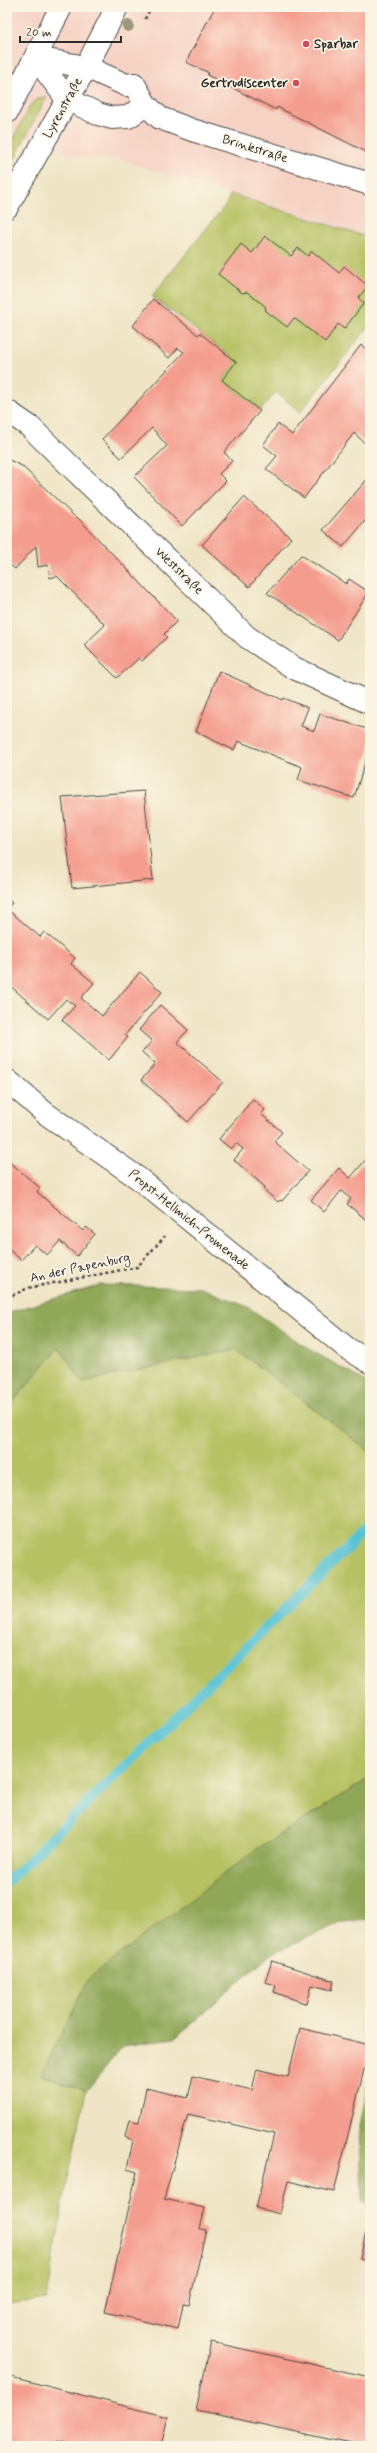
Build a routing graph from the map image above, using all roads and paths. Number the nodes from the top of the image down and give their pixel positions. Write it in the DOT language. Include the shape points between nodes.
graph roads {
  1 [pos="61,7"];
  2 [pos="117,7"];
  3 [pos="36,58"];
  4 [pos="86,67"];
  5 [pos="67,99"];
  6 [pos="146,105"];
  7 [pos="7,112"];
  8 [pos="370,184"];
  9 [pos="7,207"];
  10 [pos="7,411"];
  11 [pos="370,703"];
  12 [pos="7,1080"];
  13 [pos="184,1214"];
  14 [pos="7,1298"];
  15 [pos="370,1362"];
  1 -- 3 [label="street"];
  2 -- 4 [label="street, Lyrenstraße"];
  3 -- 4 [label="street, Brinkstraße"];
  3 -- 5 [label="street"];
  3 -- 7 [label="street"];
  4 -- 5 [label="street, Lyrenstraße"];
  4 -- 6 [label="street, Brinkstraße" via="126,85 134,84"];
  5 -- 6 [label="street" via="112,118 128,117"];
  5 -- 9 [label="street, Lyrenstraße"];
  6 -- 8 [label="street, Brinkstraße" via="160,118 192,130"];
  10 -- 11 [label="street, Weststraße" via="29,426 247,637 294,668"];
  12 -- 13 [label="street, Propst-Hellmich-Promenade" via="45,1113 138,1178"];
  13 -- 14 [label="path, An der Papenburg" via="137,1267 28,1288"];
  13 -- 15 [label="street, Propst-Hellmich-Promenade" via="348,1350"];
}
